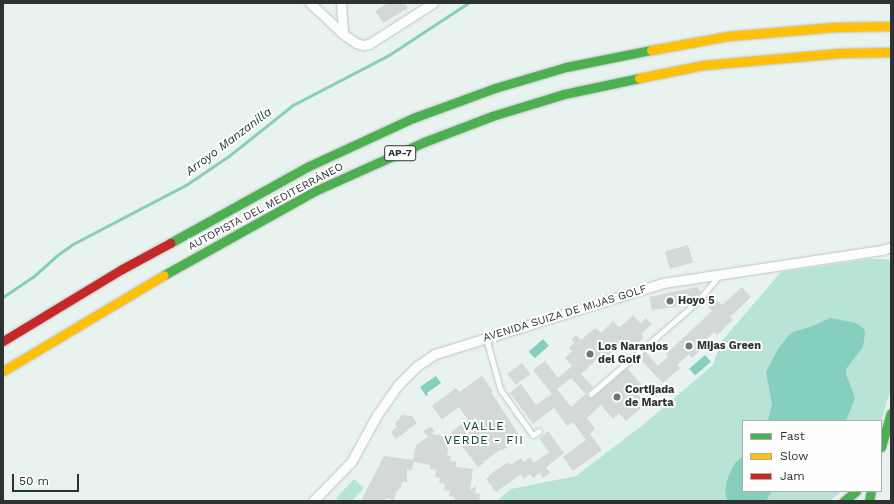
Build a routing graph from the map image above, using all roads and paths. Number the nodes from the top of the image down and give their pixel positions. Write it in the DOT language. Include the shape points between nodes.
graph roads {
  1 [pos="310,3"];
  2 [pos="341,3"];
  3 [pos="433,3"];
  4 [pos="891,26"];
  5 [pos="343,34"];
  6 [pos="891,52"];
  7 [pos="890,249"];
  8 [pos="720,275"];
  9 [pos="490,337"];
  10 [pos="3,342"];
  11 [pos="3,372"];
  12 [pos="591,394"];
  13 [pos="891,413"];
  14 [pos="538,431"];
  15 [pos="882,444"];
  16 [pos="855,492"];
  17 [pos="313,501"];
  18 [pos="845,501"];
  19 [pos="855,501"];
  1 -- 5 [label="street"];
  2 -- 5 [label="street"];
  3 -- 5 [label="street" via="369,44 356,43"];
  4 -- 10 [label="main road, AUTOPISTA DEL MEDITERRÁNEO / AP-7" via="835,27 728,36 566,67 495,88 413,118 309,166 122,269"];
  6 -- 11 [label="main road, AUTOPISTA DEL MEDITERRÁNEO / AP-7" via="840,53 703,65 564,94 478,121 317,190 132,292"];
  7 -- 8 [label="street, AVENIDA SUIZA DE MIJAS GOLF"];
  8 -- 9 [label="street, AVENIDA SUIZA DE MIJAS GOLF" via="663,283"];
  8 -- 12 [label="lane" via="697,302"];
  9 -- 14 [label="lane" via="488,344 501,390 533,435"];
  9 -- 17 [label="street, AVENIDA SUIZA DE MIJAS GOLF" via="435,354 417,366 389,397 351,462"];
  13 -- 15 [label="main road"];
  16 -- 18 [label="main road"];
  18 -- 19 [label="main road"];
}
